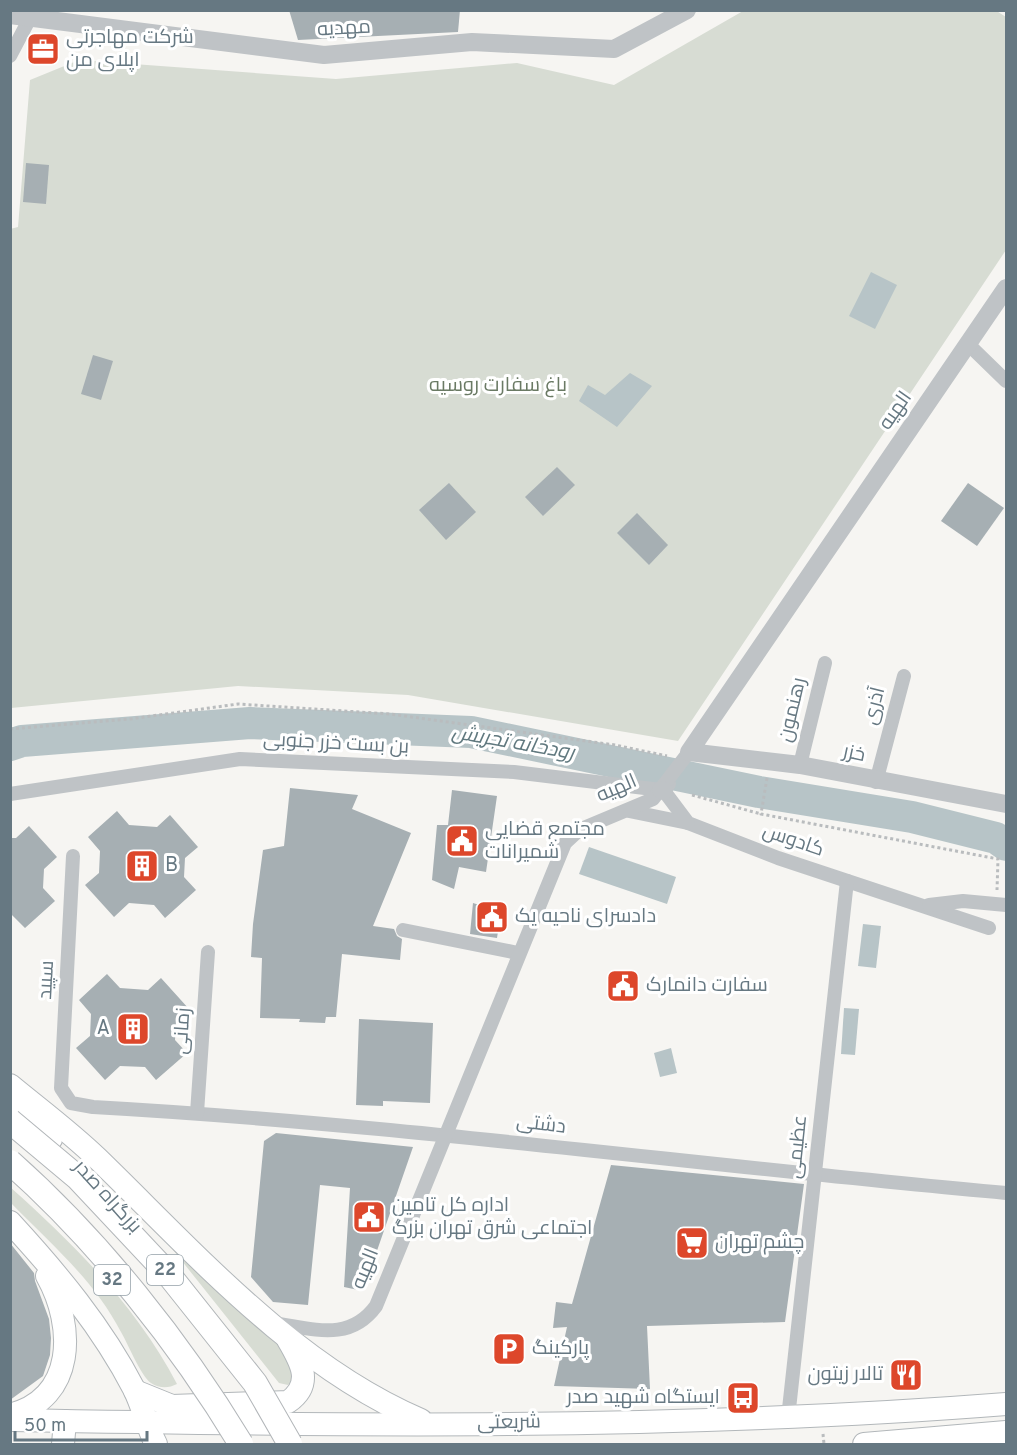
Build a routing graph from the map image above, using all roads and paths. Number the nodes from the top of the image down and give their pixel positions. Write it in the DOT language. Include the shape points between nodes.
graph roads {
  1 [pos="687,10"];
  2 [pos="10,15"];
  3 [pos="30,18"];
  4 [pos="10,56"];
  5 [pos="1006,288"];
  6 [pos="969,345"];
  7 [pos="1006,381"];
  8 [pos="825,663"];
  9 [pos="903,676"];
  10 [pos="10,729"];
  11 [pos="687,755"];
  12 [pos="800,765"];
  13 [pos="876,782"];
  14 [pos="766,789"];
  15 [pos="663,791"];
  16 [pos="10,794"];
  17 [pos="692,795"];
  18 [pos="1006,804"];
  19 [pos="628,810"];
  20 [pos="761,814"];
  21 [pos="688,823"];
  22 [pos="73,856"];
  23 [pos="998,876"];
  24 [pos="847,880"];
  25 [pos="1006,905"];
  26 [pos="924,906"];
  27 [pos="989,928"];
  28 [pos="403,930"];
  29 [pos="208,952"];
  30 [pos="518,953"];
  31 [pos="10,1085"];
  32 [pos="71,1103"];
  33 [pos="10,1106"];
  34 [pos="197,1113"];
  35 [pos="10,1121"];
  36 [pos="446,1133"];
  37 [pos="10,1162"];
  38 [pos="815,1176"];
  39 [pos="10,1177"];
  40 [pos="1006,1193"];
  41 [pos="10,1222"];
  42 [pos="27,1241"];
  43 [pos="278,1329"];
  44 [pos="135,1391"];
  45 [pos="1006,1404"];
  46 [pos="10,1415"];
  47 [pos="788,1418"];
  48 [pos="10,1420"];
  49 [pos="65,1421"];
  50 [pos="145,1422"];
  51 [pos="431,1424"];
  52 [pos="1006,1432"];
  53 [pos="63,1444"];
  54 [pos="156,1444"];
  55 [pos="232,1444"];
  56 [pos="241,1444"];
  57 [pos="290,1444"];
  58 [pos="296,1444"];
  59 [pos="866,1444"];
  1 -- 3 [label="street, مهدیه" via="614,49 472,42 324,56"];
  2 -- 3 [label="street, مهدیه"];
  3 -- 4 [label="street"];
  5 -- 6 [label="street, الهیه"];
  6 -- 7 [label="street"];
  6 -- 11 [label="street, الهیه"];
  8 -- 12 [label="street, رهنمون"];
  9 -- 13 [label="street, آذری"];
  10 -- 11 [label="path" via="130,719 238,704 390,714"];
  11 -- 12 [label="street, خزر"];
  11 -- 15 [label="street, الهیه"];
  12 -- 13 [label="street, خزر"];
  13 -- 18 [label="street, خزر"];
  14 -- 20 [label="path"];
  15 -- 16 [label="street, بن بست خزر جنوبی" via="514,772 240,759"];
  15 -- 19 [label="street, الهیه"];
  15 -- 21 [label="street"];
  17 -- 20 [label="path"];
  19 -- 21 [label="street, کادوس"];
  19 -- 30 [label="street, الهیه" via="579,830 565,843"];
  20 -- 23 [label="path" via="998,859"];
  21 -- 24 [label="street, کادوس"];
  22 -- 32 [label="street, سپید" via="61,1088"];
  24 -- 26 [label="street, کادوس"];
  24 -- 38 [label="street, عظیمی"];
  25 -- 26 [label="street, کادوس" via="963,901"];
  26 -- 27 [label="street, کادوس"];
  28 -- 30 [label="street"];
  29 -- 34 [label="street, زمانی"];
  30 -- 36 [label="street, الهیه"];
  31 -- 43 [label="main road" via="95,1156 195,1255"];
  32 -- 34 [label="street, دشتی"];
  33 -- 58 [label="highway, بزرگراه صدر / 32" via="85,1169 173,1271 260,1380"];
  34 -- 36 [label="street, دشتی"];
  35 -- 57 [label="highway, 22, bridge" via="78,1178 170,1275 255,1383"];
  36 -- 38 [label="street, دشتی"];
  36 -- 43 [label="street, الهیه" via="375,1306 367,1317 356,1326 341,1330"];
  37 -- 56 [label="highway, 22, bridge" via="57,1204 136,1298 209,1392"];
  38 -- 40 [label="street, دشتی"];
  38 -- 47 [label="street, عظیمی"];
  39 -- 55 [label="highway, 32" via="51,1211 132,1302 203,1392"];
  41 -- 42 [label="main road"];
  42 -- 44 [label="main road" via="98,1328"];
  42 -- 46 [label="main road" via="52,1285 63,1317 66,1345 62,1370 40,1403"];
  43 -- 44 [label="main road" via="302,1362 305,1377 298,1395 288,1402 172,1406"];
  43 -- 51 [label="main road" via="390,1406"];
  44 -- 50 [label="main road"];
  45 -- 47 [label="main road, شریعتی"];
  47 -- 51 [label="main road, شریعتی"];
  48 -- 49 [label="main road, شریعتی"];
  49 -- 50 [label="main road, شریعتی"];
  49 -- 53 [label="main road"];
  50 -- 51 [label="main road, شریعتی"];
  50 -- 54 [label="main road"];
  52 -- 59 [label="main road"];
}
